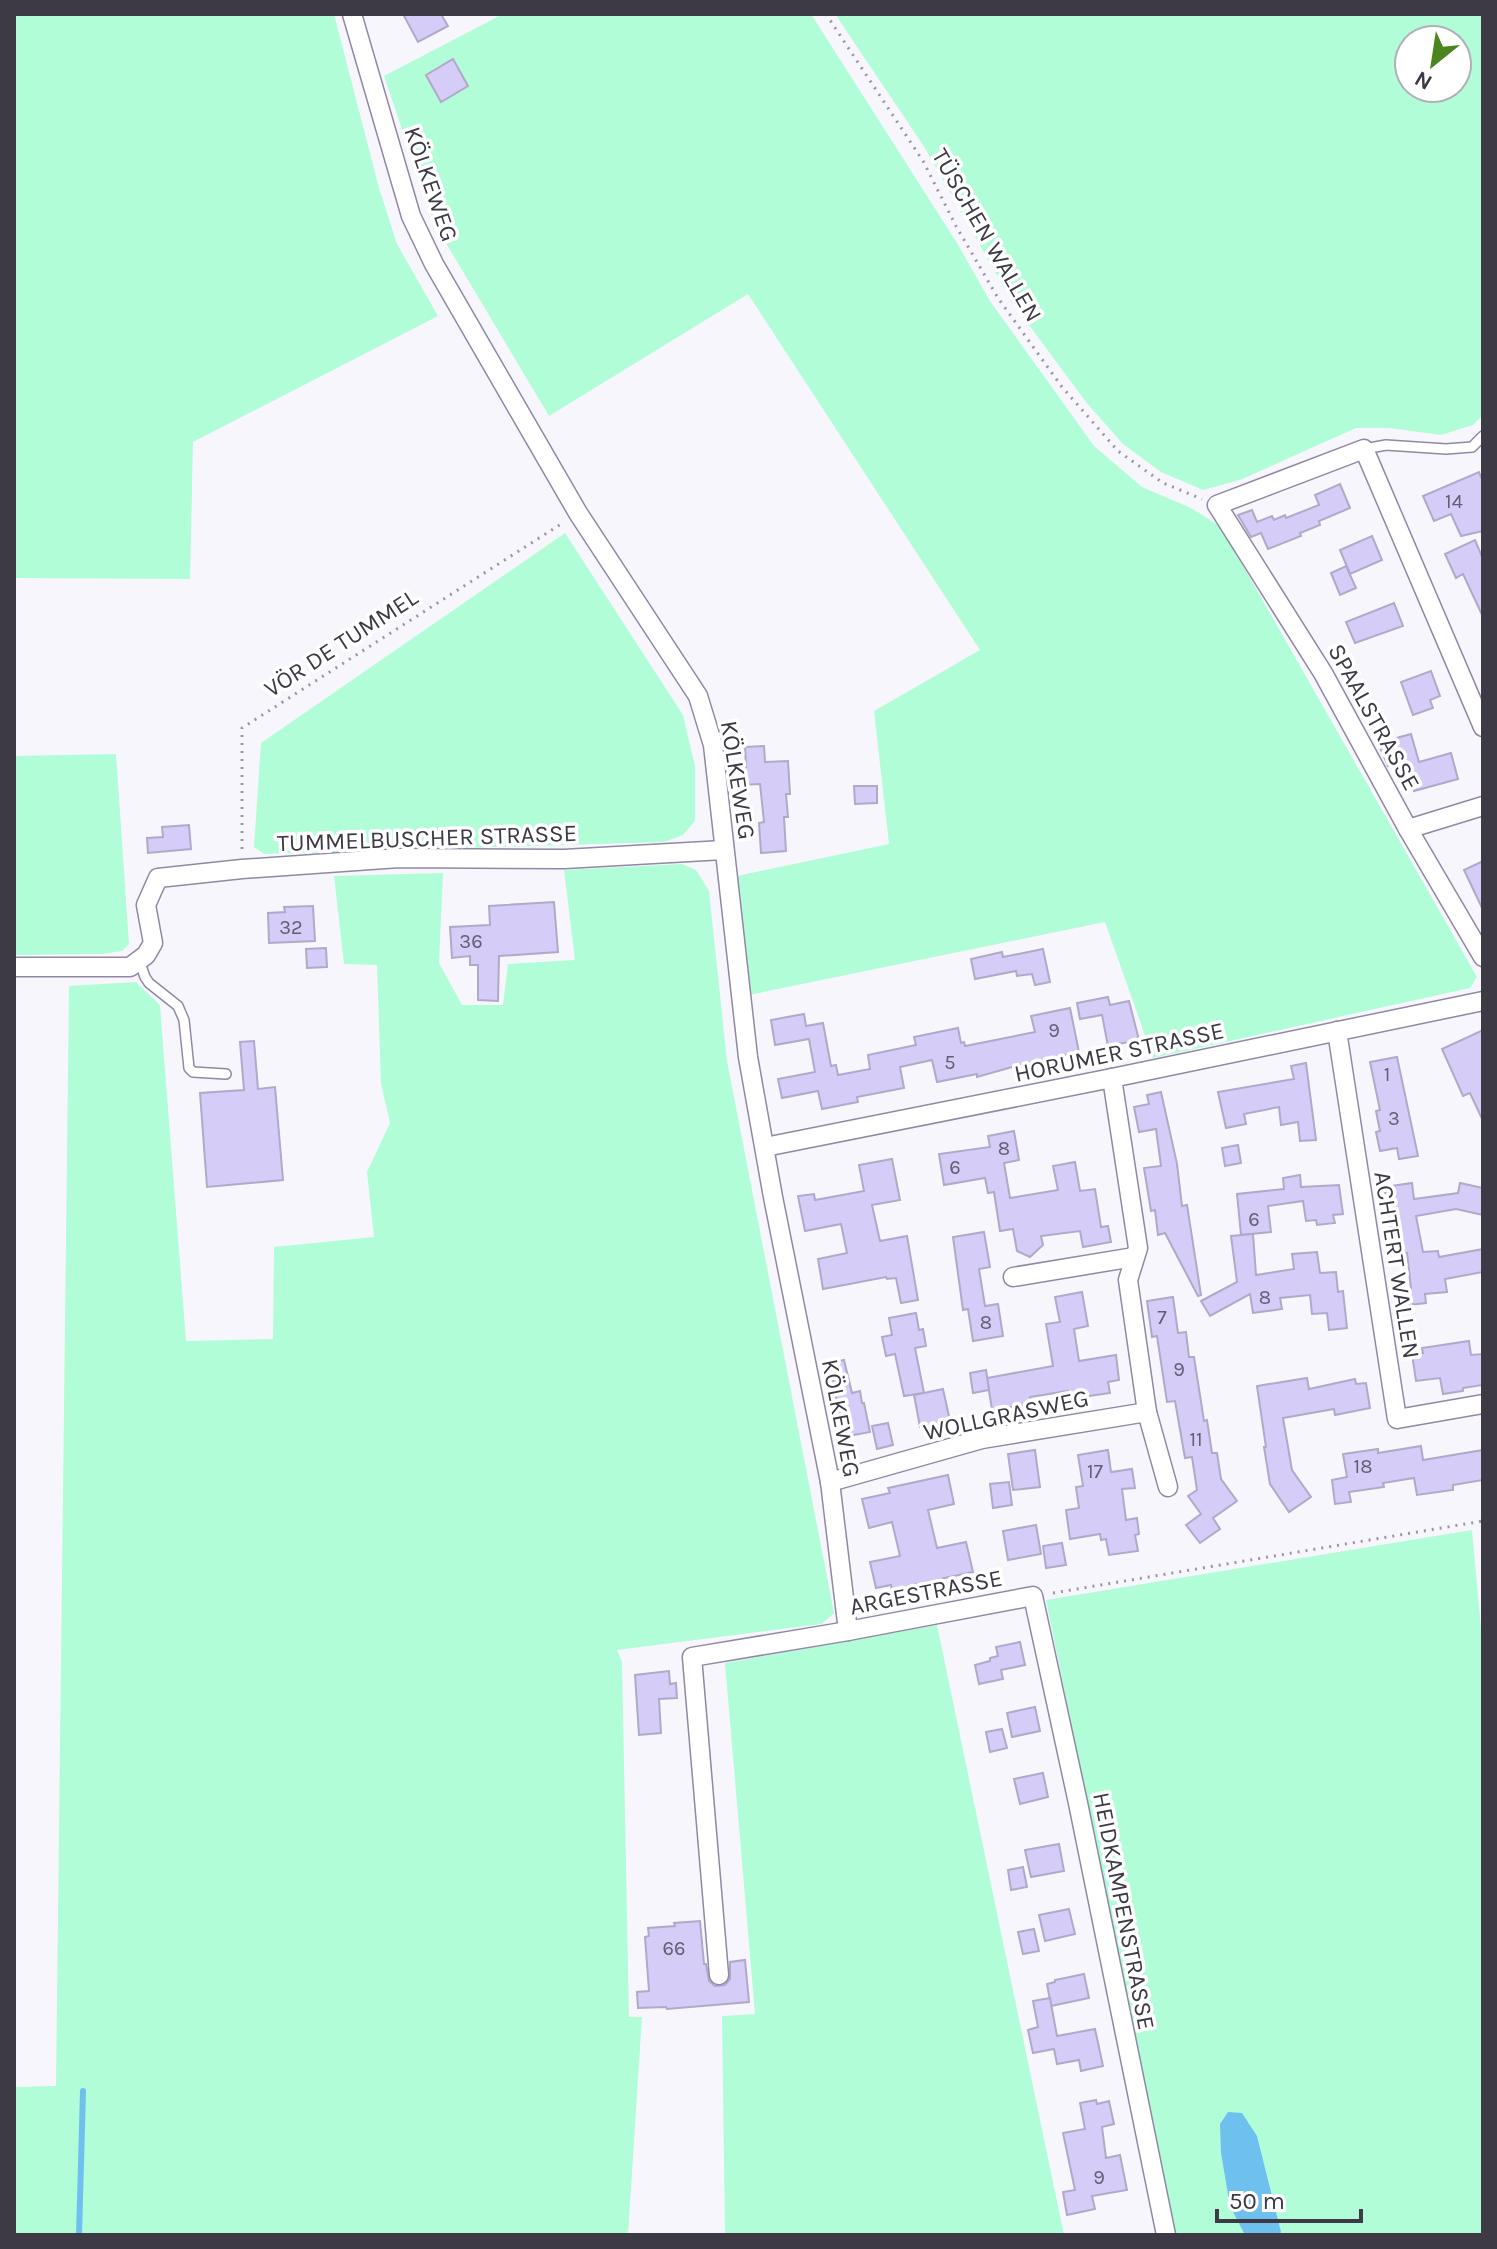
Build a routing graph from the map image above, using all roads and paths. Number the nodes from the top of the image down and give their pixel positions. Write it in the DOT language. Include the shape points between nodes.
graph roads {
  1 [pos="352,14"];
  2 [pos="826,14"];
  3 [pos="1483,436"];
  4 [pos="1364,449"];
  5 [pos="1217,505"];
  6 [pos="578,513"];
  7 [pos="1483,727"];
  8 [pos="1483,806"];
  9 [pos="1408,829"];
  10 [pos="724,850"];
  11 [pos="242,869"];
  12 [pos="1483,957"];
  13 [pos="139,960"];
  14 [pos="14,967"];
  15 [pos="1483,1001"];
  16 [pos="1337,1031"];
  17 [pos="226,1074"];
  18 [pos="1112,1078"];
  19 [pos="765,1147"];
  20 [pos="1134,1257"];
  21 [pos="1013,1277"];
  22 [pos="1483,1404"];
  23 [pos="1147,1412"];
  24 [pos="830,1482"];
  25 [pos="1168,1487"];
  26 [pos="1483,1521"];
  27 [pos="1033,1596"];
  28 [pos="848,1631"];
  29 [pos="719,1975"];
  30 [pos="1166,2235"];
  1 -- 6 [label="street, KÖLKEWEG" via="411,216"];
  2 -- 5 [label="path, TÜSCHEN WALLEN" via="923,161 998,298 1062,387 1118,451 1163,483"];
  3 -- 4 [label="lane" via="1472,447"];
  4 -- 5 [label="street"];
  4 -- 7 [label="street"];
  5 -- 9 [label="street, SPAALSTRASSE" via="1323,673"];
  6 -- 10 [label="street, KÖLKEWEG" via="698,696 713,745"];
  6 -- 11 [label="path, VÖR DE TUMMEL" via="242,728"];
  8 -- 9 [label="street"];
  9 -- 12 [label="street, SPAALSTRASSE"];
  10 -- 11 [label="street, TUMMELBUSCHER STRASSE" via="564,859 399,858"];
  10 -- 19 [label="street, KÖLKEWEG" via="748,1057"];
  11 -- 13 [label="street, TUMMELBUSCHER STRASSE" via="158,878 146,905 153,943"];
  13 -- 14 [label="street" via="130,967"];
  13 -- 17 [label="lane" via="149,983 178,1006 189,1068"];
  15 -- 16 [label="street, HORUMER STRASSE"];
  16 -- 18 [label="street, HORUMER STRASSE"];
  16 -- 22 [label="street, ACHTERT WALLEN" via="1397,1419"];
  18 -- 19 [label="street, HORUMER STRASSE"];
  18 -- 20 [label="street" via="1138,1248"];
  19 -- 24 [label="street, KÖLKEWEG"];
  20 -- 21 [label="street"];
  20 -- 23 [label="street" via="1128,1280"];
  23 -- 24 [label="street, WOLLGRASWEG" via="982,1439"];
  23 -- 25 [label="street"];
  24 -- 28 [label="street, KÖLKEWEG"];
  26 -- 27 [label="path, ARGESTRASSE"];
  27 -- 28 [label="street, ARGESTRASSE"];
  27 -- 30 [label="street, HEIDKAMPENSTRASSE"];
  28 -- 29 [label="street, ARGESTRASSE" via="692,1657"];
}
